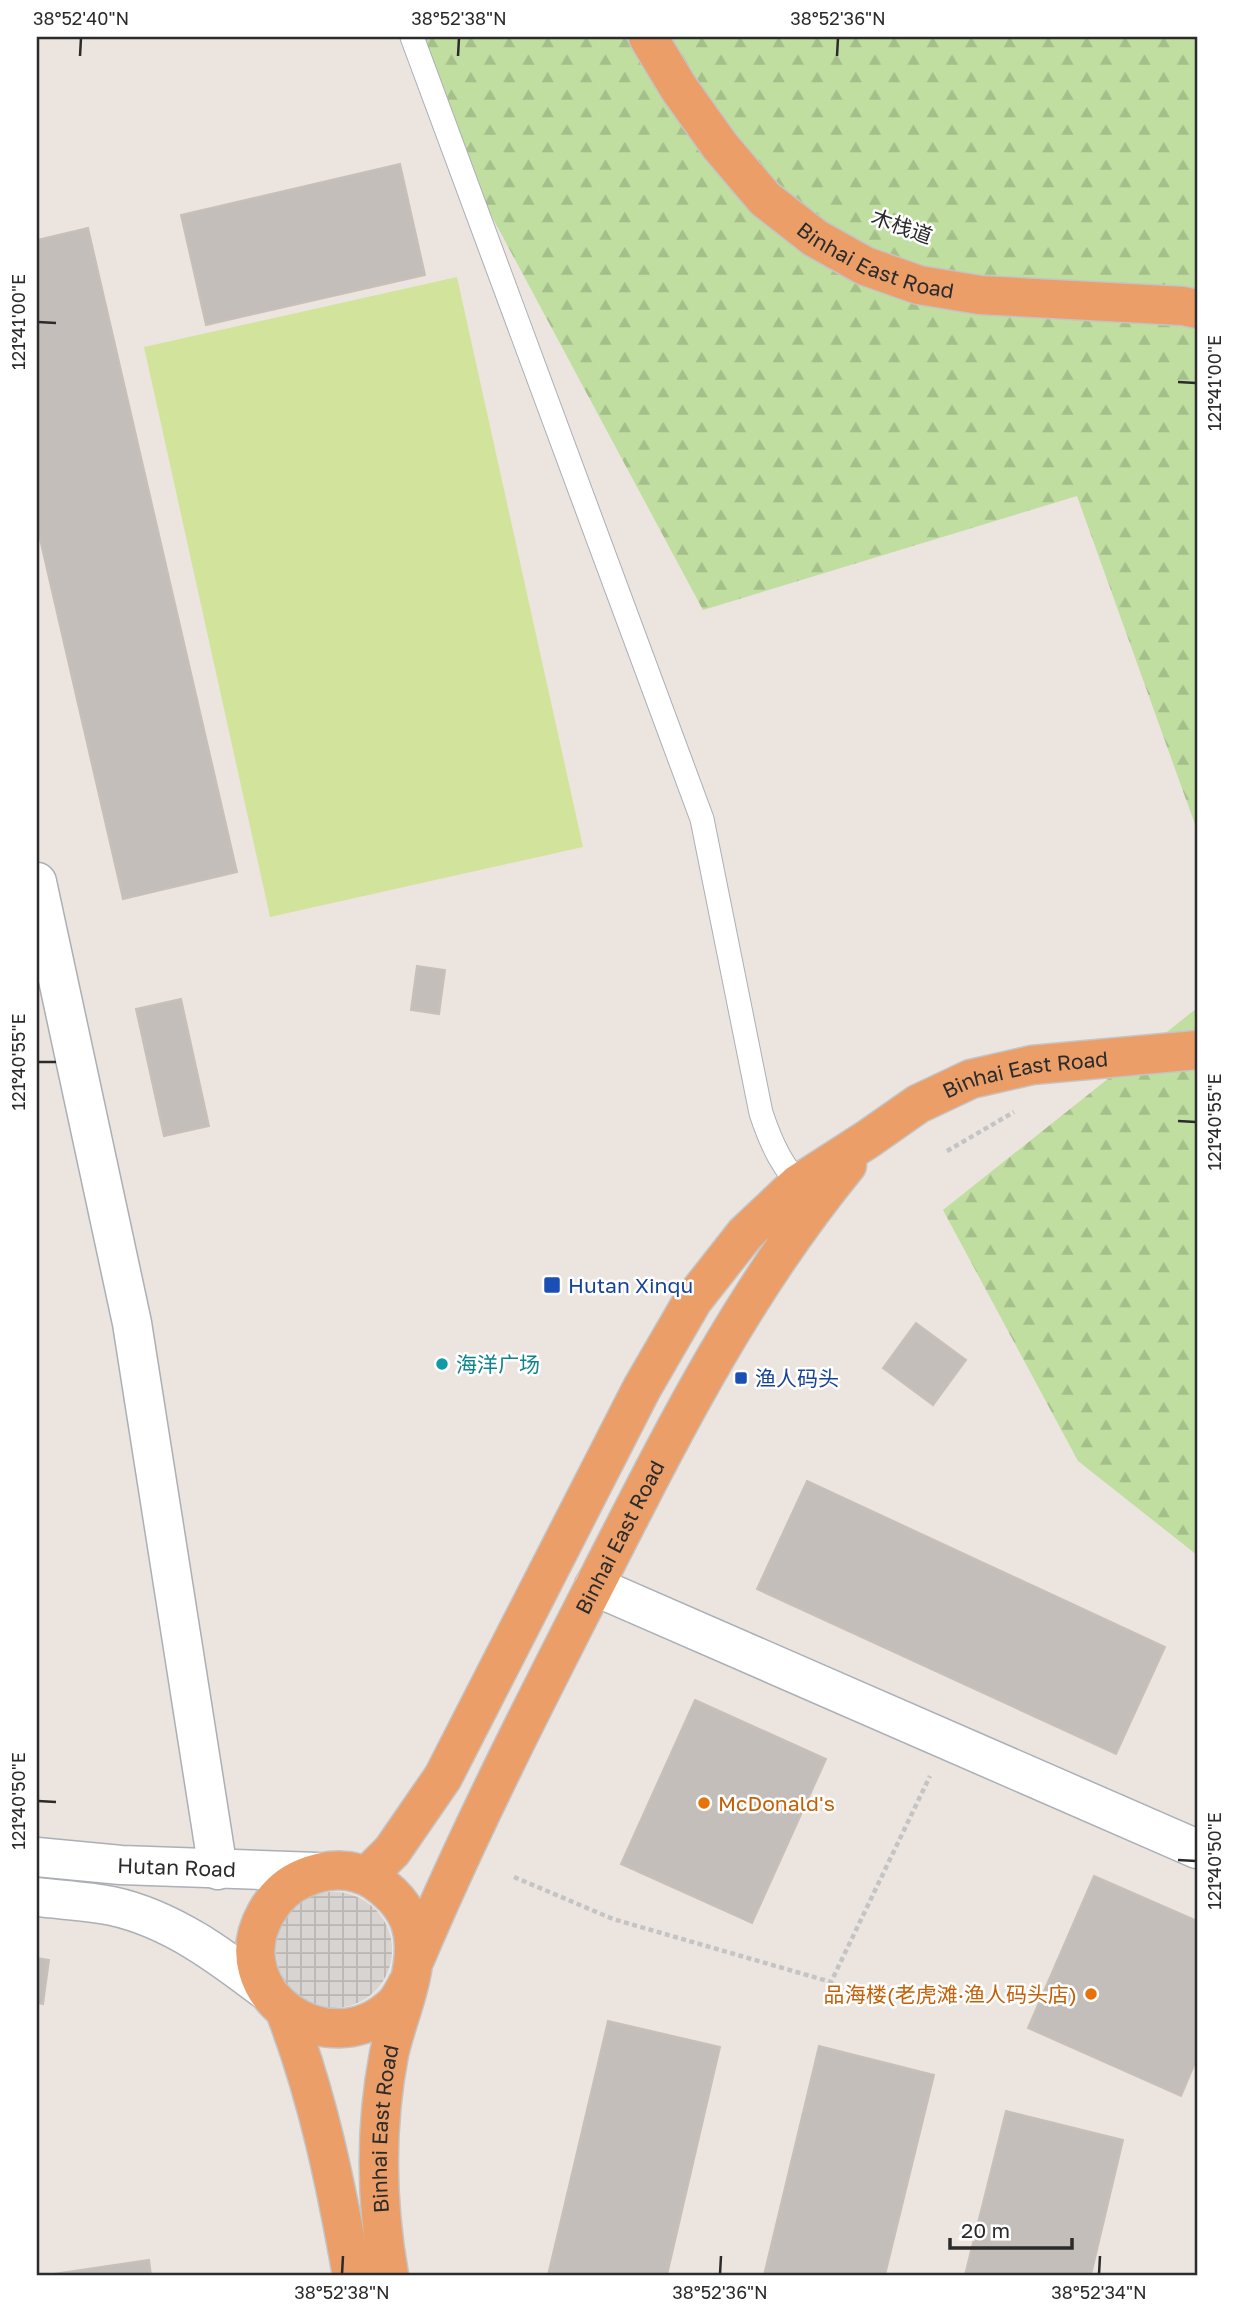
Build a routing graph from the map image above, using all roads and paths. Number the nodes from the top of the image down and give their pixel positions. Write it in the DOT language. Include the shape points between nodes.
graph roads {
  1 [pos="412,37"];
  2 [pos="648,37"];
  3 [pos="1197,309"];
  4 [pos="37,882"];
  5 [pos="1197,1050"];
  6 [pos="808,1192"];
  7 [pos="594,1586"];
  8 [pos="947,1740"];
  9 [pos="1197,1849"];
  10 [pos="37,1857"];
  11 [pos="218,1870"];
  12 [pos="317,1872"];
  13 [pos="367,1876"];
  14 [pos="514,1877"];
  15 [pos="37,1897"];
  16 [pos="411,1971"];
  17 [pos="277,2002"];
  18 [pos="352,2275"];
  19 [pos="389,2275"];
  1 -- 6 [label="lane" via="702,819 761,1114 771,1142"];
  2 -- 3 [label="highway, Binhai East Road" via="720,146 765,199 815,238 865,266 919,285 981,295"];
  4 -- 11 [label="street" via="132,1323"];
  5 -- 6 [label="highway, Binhai East Road" via="1032,1065 971,1079 918,1104 868,1139"];
  6 -- 7 [label="highway, Binhai East Road" via="684,1409"];
  6 -- 13 [label="highway, Binhai East Road" via="745,1234 693,1300 642,1388 443,1777 392,1851"];
  7 -- 8 [label="street"];
  7 -- 16 [label="highway, Binhai East Road" via="484,1802"];
  8 -- 9 [label="street"];
  8 -- 14 [label="path" via="831,1982 613,1919"];
  10 -- 11 [label="street, Hutan Road"];
  11 -- 12 [label="street, Hutan Road"];
  12 -- 13 [label="highway, Binhai East Road" via="342,1870"];
  12 -- 17 [label="highway, Binhai East Road" via="293,1882 274,1899 261,1921 256,1946 259,1970"];
  13 -- 16 [label="highway, Binhai East Road" via="388,1890 404,1910 413,1933"];
  15 -- 17 [label="street, Hutan Road" via="113,1906 169,1926 219,1955"];
  16 -- 17 [label="highway, Binhai East Road" via="395,2003 376,2019 354,2028 329,2030 306,2024"];
  16 -- 19 [label="highway, Binhai East Road" via="389,2054 379,2125 379,2191"];
  17 -- 18 [label="highway, Binhai East Road" via="300,2050 322,2123"];
}
